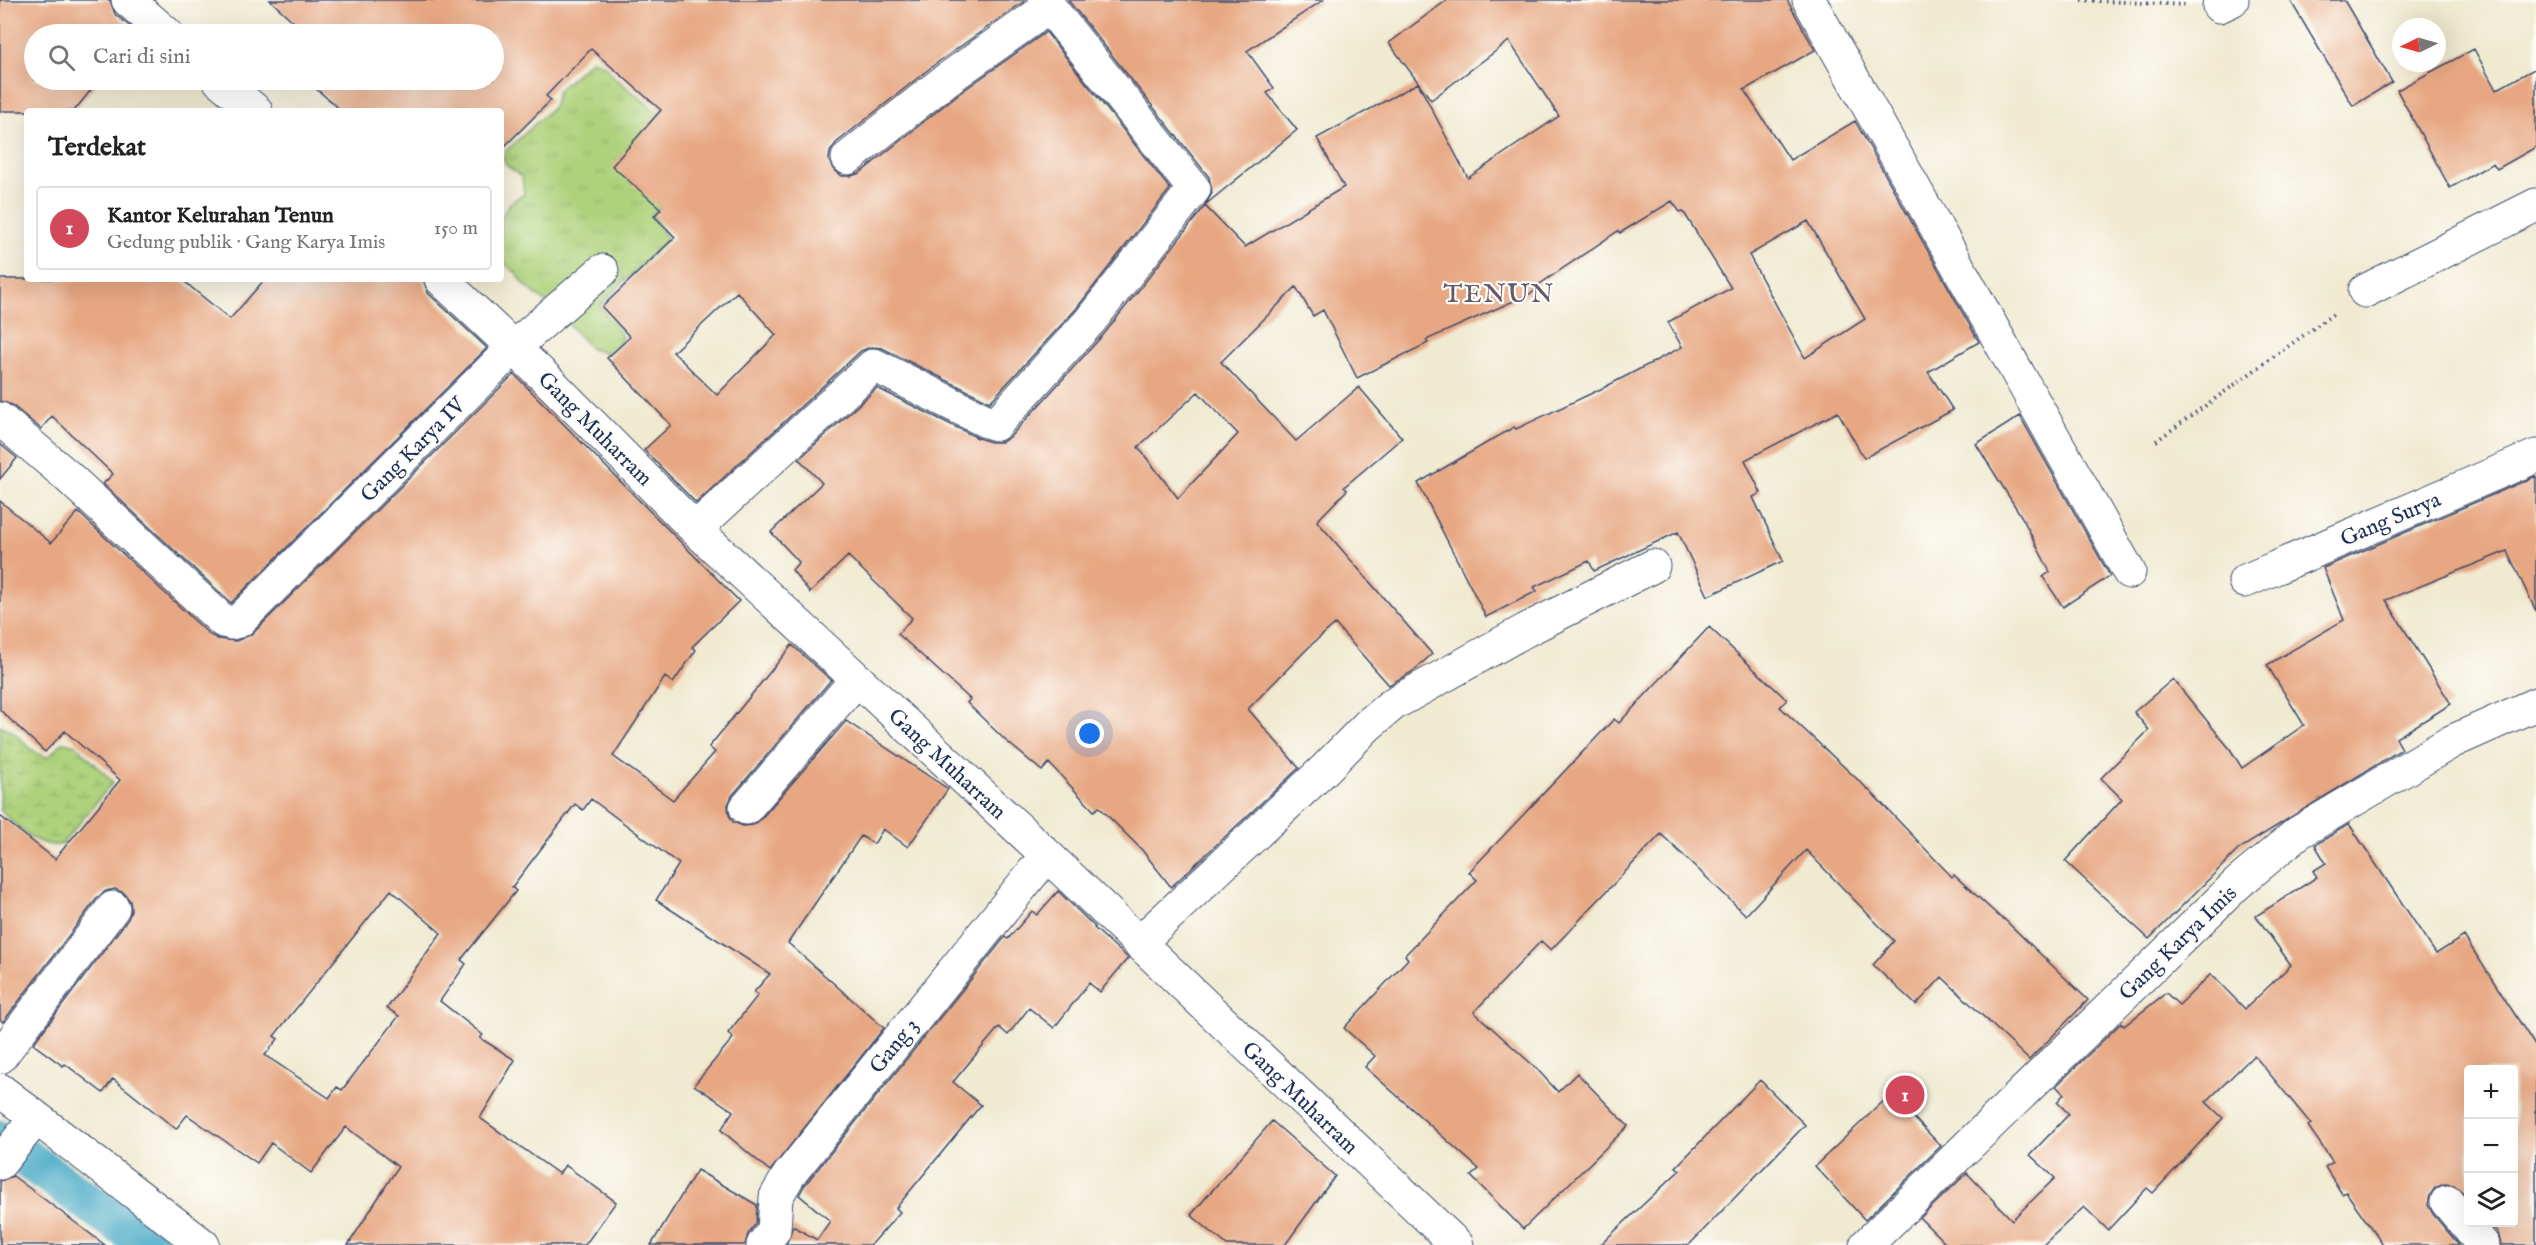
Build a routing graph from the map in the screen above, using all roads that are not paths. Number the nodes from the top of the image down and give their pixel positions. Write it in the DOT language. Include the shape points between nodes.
graph roads {
  1 [pos="128,0"];
  2 [pos="1809,0"];
  3 [pos="1046,4"];
  4 [pos="155,24"];
  5 [pos="848,158"];
  6 [pos="2536,205"];
  7 [pos="602,271"];
  8 [pos="444,282"];
  9 [pos="2365,291"];
  10 [pos="514,347"];
  11 [pos="0,419"];
  12 [pos="2536,456"];
  13 [pos="695,528"];
  14 [pos="1653,566"];
  15 [pos="2129,572"];
  16 [pos="2245,581"];
  17 [pos="857,679"];
  18 [pos="2536,704"];
  19 [pos="746,808"];
  20 [pos="1047,855"];
  21 [pos="113,908"];
  22 [pos="1139,943"];
  23 [pos="0,1057"];
  24 [pos="0,1090"];
  25 [pos="36,1118"];
  26 [pos="6,1155"];
  27 [pos="2447,1203"];
  28 [pos="203,1245"];
  29 [pos="763,1245"];
  30 [pos="1457,1245"];
  31 [pos="1866,1245"];
  32 [pos="2482,1245"];
  1 -- 4 [label="street"];
  2 -- 15 [label="street"];
  3 -- 5 [label="street"];
  3 -- 13 [label="street" via="1194,189 1090,321 996,424 874,365"];
  6 -- 9 [label="street"];
  7 -- 10 [label="street, Gang Karya IV"];
  8 -- 10 [label="street, Gang Muharram"];
  10 -- 11 [label="street, Gang Karya IV" via="239,621 231,623 223,621"];
  10 -- 13 [label="street, Gang Muharram"];
  12 -- 16 [label="street, Gang Surya"];
  13 -- 17 [label="street, Gang Muharram"];
  14 -- 22 [label="street" via="1526,630 1393,704"];
  17 -- 19 [label="street"];
  17 -- 20 [label="street, Gang Muharram"];
  18 -- 31 [label="street, Gang Karya Imis" via="2451,742 2298,833 2238,883"];
  20 -- 22 [label="street, Gang Muharram"];
  20 -- 29 [label="street, Gang 3" via="789,1175 776,1197 774,1230"];
  21 -- 23 [label="street"];
  22 -- 30 [label="street, Gang Muharram"];
  24 -- 25 [label="street"];
  25 -- 26 [label="street"];
  25 -- 28 [label="street"];
  27 -- 32 [label="street"];
}
